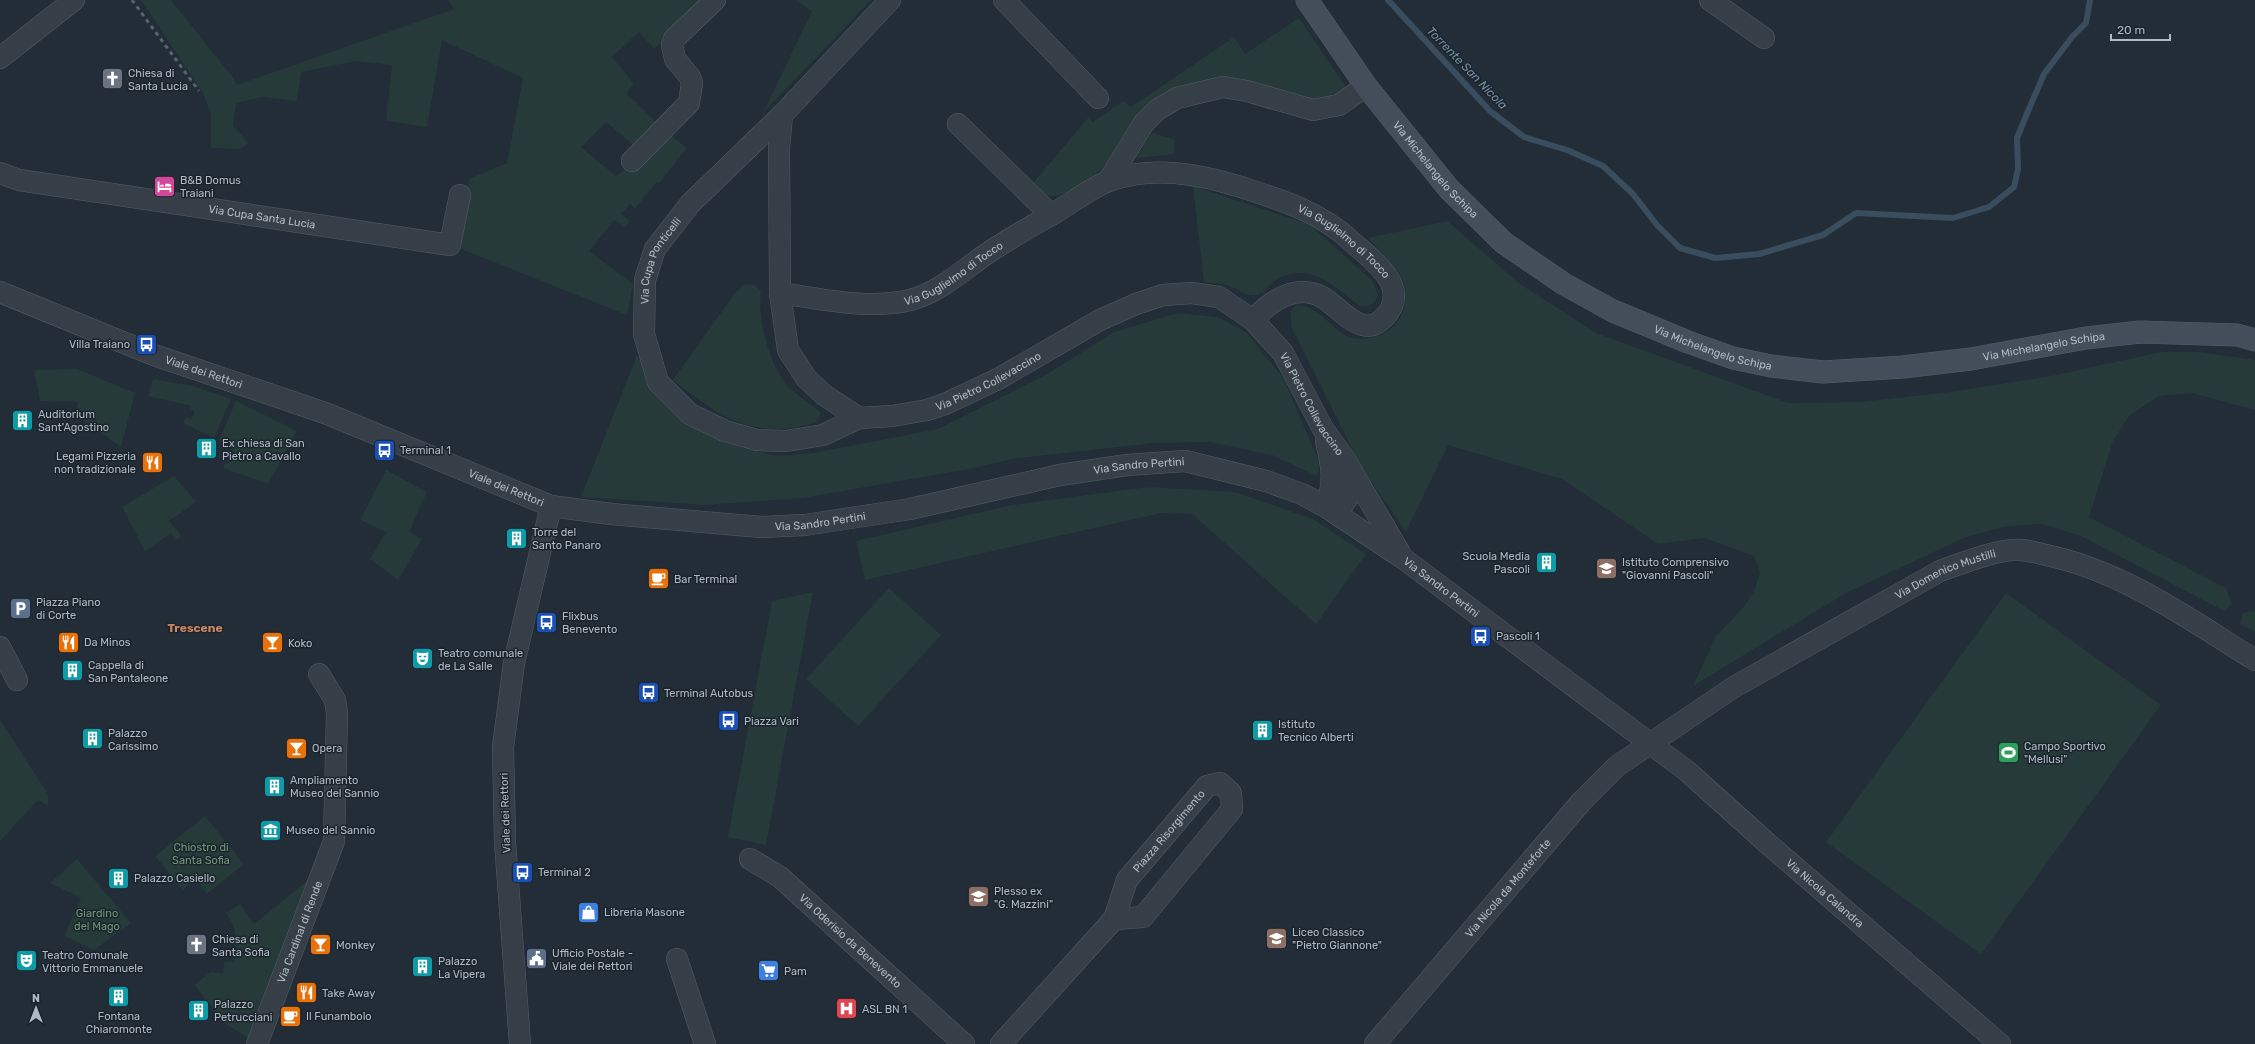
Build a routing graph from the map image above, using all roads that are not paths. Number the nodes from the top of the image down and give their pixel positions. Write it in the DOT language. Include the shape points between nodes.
graph roads {
  1 [pos="74,0"];
  2 [pos="714,0"];
  3 [pos="890,0"];
  4 [pos="1004,0"];
  5 [pos="1307,0"];
  6 [pos="1710,0"];
  7 [pos="1764,38"];
  8 [pos="0,58"];
  9 [pos="1366,86"];
  10 [pos="1098,98"];
  11 [pos="782,115"];
  12 [pos="958,124"];
  13 [pos="632,161"];
  14 [pos="0,173"];
  15 [pos="1108,181"];
  16 [pos="460,195"];
  17 [pos="1051,216"];
  18 [pos="0,292"];
  19 [pos="780,293"];
  20 [pos="1254,320"];
  21 [pos="2255,340"];
  22 [pos="860,418"];
  23 [pos="1323,429"];
  24 [pos="1350,469"];
  25 [pos="551,506"];
  26 [pos="1331,510"];
  27 [pos="1404,559"];
  28 [pos="0,648"];
  29 [pos="2255,660"];
  30 [pos="319,674"];
  31 [pos="17,680"];
  32 [pos="1650,742"];
  33 [pos="750,859"];
  34 [pos="1114,919"];
  35 [pos="677,959"];
  36 [pos="257,1044"];
  37 [pos="520,1044"];
  38 [pos="705,1044"];
  39 [pos="964,1044"];
  40 [pos="1001,1044"];
  41 [pos="1375,1044"];
  42 [pos="2000,1044"];
  1 -- 8 [label="street"];
  2 -- 13 [label="street" via="674,39 672,46 675,59 690,77 692,88 689,103"];
  3 -- 11 [label="street, Via Cupa Ponticelli"];
  4 -- 10 [label="street"];
  5 -- 9 [label="main road, Via Michelangelo Schipa"];
  6 -- 7 [label="street"];
  9 -- 15 [label="street, Via Guglielmo di Tocco" via="1339,105 1313,110 1247,91 1223,87 1177,98 1157,110 1144,123"];
  9 -- 21 [label="main road, Via Michelangelo Schipa" via="1449,189 1504,243 1564,284 1613,311 1733,358 1822,372 1971,359 2086,338 2140,332 2236,335"];
  11 -- 19 [label="street" via="779,148"];
  11 -- 22 [label="street, Via Cupa Ponticelli" via="690,204 655,249 645,280 644,334 658,382 690,414 725,431 757,440 786,441 823,435"];
  12 -- 17 [label="street"];
  14 -- 16 [label="street, Via Cupa Santa Lucia" via="19,180 450,245"];
  15 -- 17 [label="street, Via Guglielmo di Tocco"];
  15 -- 20 [label="street, Via Guglielmo di Tocco" via="1146,172 1179,172 1218,180 1284,202 1332,224 1388,275 1393,287 1394,299 1387,314 1370,325 1354,322 1322,297 1296,292 1282,296 1265,307"];
  17 -- 19 [label="street, Via Guglielmo di Tocco" via="996,247 940,286 912,299 870,304"];
  18 -- 25 [label="street, Viale dei Rettori" via="154,355 325,413"];
  19 -- 22 [label="street" via="788,350 806,378 824,395"];
  20 -- 22 [label="street, Via Pietro Collevaccino" via="1219,297 1192,293 1163,295 1100,320 998,379 945,404 892,416"];
  20 -- 23 [label="street, Via Pietro Collevaccino" via="1283,353"];
  23 -- 24 [label="street, Via Pietro Collevaccino"];
  23 -- 26 [label="street" via="1333,469"];
  24 -- 26 [label="street" via="1349,499"];
  24 -- 27 [label="street, Via Pietro Collevaccino"];
  25 -- 26 [label="street, Via Sandro Pertini" via="761,527 805,525 910,509 1060,474 1127,465 1185,461 1266,481 1302,494"];
  25 -- 37 [label="street, Viale dei Rettori" via="514,663 503,747 505,842"];
  26 -- 27 [label="street, Via Sandro Pertini"];
  27 -- 32 [label="street, Via Sandro Pertini" via="1514,644"];
  28 -- 31 [label="street"];
  29 -- 32 [label="street, Via Domenico Mustilli" via="2162,603 2117,579 2071,560 2022,550 1977,557 1940,571 1734,687"];
  30 -- 36 [label="street, Via Cardinal di Rende" via="335,700 337,713 334,841"];
  32 -- 41 [label="street, Via Nicola da Monteforte" via="1617,766 1582,801"];
  32 -- 42 [label="street, Via Nicola Calandra" via="1687,771 1766,843"];
  33 -- 39 [label="street, Via Oderisio da Benevento" via="780,877"];
  34 -- 34 [label="street, Piazza Risorgimento" via="1143,917 1232,809 1231,793 1220,783 1207,786 1127,880"];
  34 -- 40 [label="street, Piazza Risorgimento"];
  35 -- 38 [label="street"];
}
